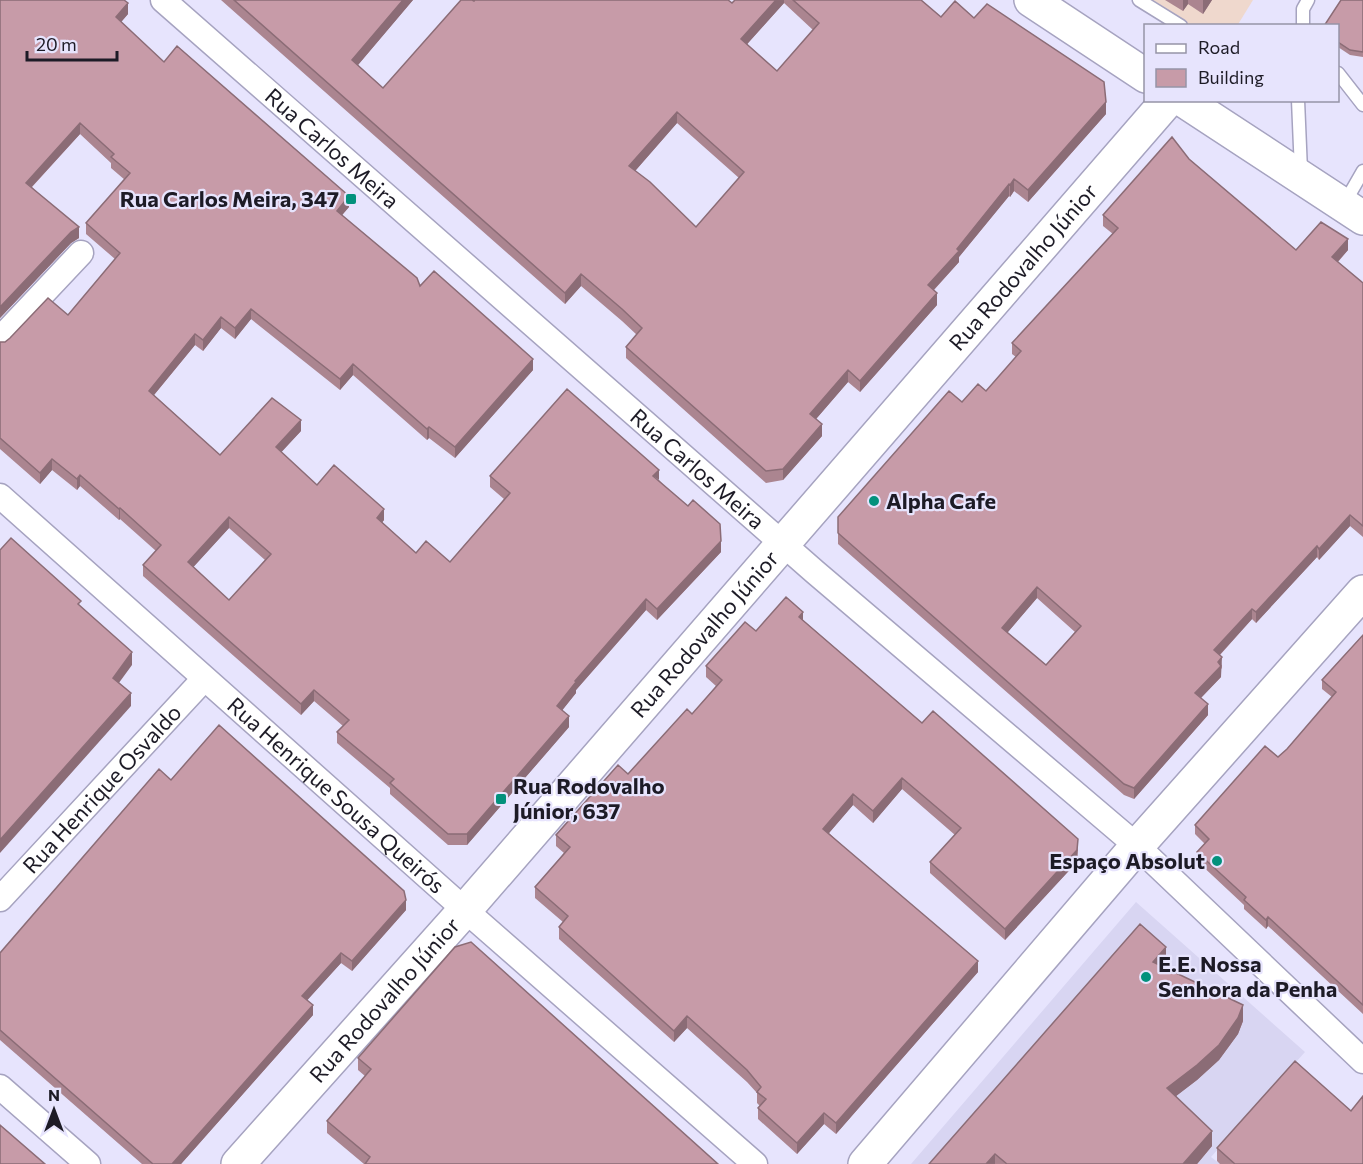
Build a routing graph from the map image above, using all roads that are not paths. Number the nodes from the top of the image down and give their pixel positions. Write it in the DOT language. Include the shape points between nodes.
graph roads {
  1 [pos="162,0"];
  2 [pos="1031,0"];
  3 [pos="1138,0"];
  4 [pos="1308,0"];
  5 [pos="1178,24"];
  6 [pos="1303,24"];
  7 [pos="1144,75"];
  8 [pos="1342,77"];
  9 [pos="1166,102"];
  10 [pos="1186,102"];
  11 [pos="1299,102"];
  12 [pos="1363,105"];
  13 [pos="1363,171"];
  14 [pos="1301,177"];
  15 [pos="1353,211"];
  16 [pos="81,253"];
  17 [pos="0,339"];
  18 [pos="0,496"];
  19 [pos="784,544"];
  20 [pos="1363,592"];
  21 [pos="204,679"];
  22 [pos="1137,846"];
  23 [pos="0,899"];
  24 [pos="465,910"];
  25 [pos="1363,1061"];
  26 [pos="0,1087"];
  27 [pos="88,1164"];
  28 [pos="238,1164"];
  29 [pos="755,1164"];
  30 [pos="865,1164"];
  1 -- 19 [label="street, Rua Carlos Meira"];
  2 -- 7 [label="main road"];
  3 -- 5 [label="lane"];
  4 -- 6 [label="lane"];
  8 -- 12 [label="lane"];
  9 -- 19 [label="main road, Rua Rodovalho Júnior"];
  10 -- 14 [label="main road"];
  11 -- 14 [label="lane"];
  13 -- 15 [label="lane"];
  14 -- 15 [label="main road"];
  16 -- 17 [label="street"];
  18 -- 21 [label="street, Rua Henrique Sousa Queirós"];
  19 -- 22 [label="street, Rua Carlos Meira"];
  19 -- 24 [label="main road, Rua Rodovalho Júnior"];
  20 -- 22 [label="main road"];
  21 -- 23 [label="street, Rua Henrique Osvaldo"];
  21 -- 24 [label="street, Rua Henrique Sousa Queirós"];
  22 -- 25 [label="street, Rua Carlos Meira"];
  22 -- 30 [label="main road"];
  24 -- 28 [label="main road, Rua Rodovalho Júnior"];
  24 -- 29 [label="street, Rua Henrique Sousa Queirós"];
  26 -- 27 [label="street"];
}
